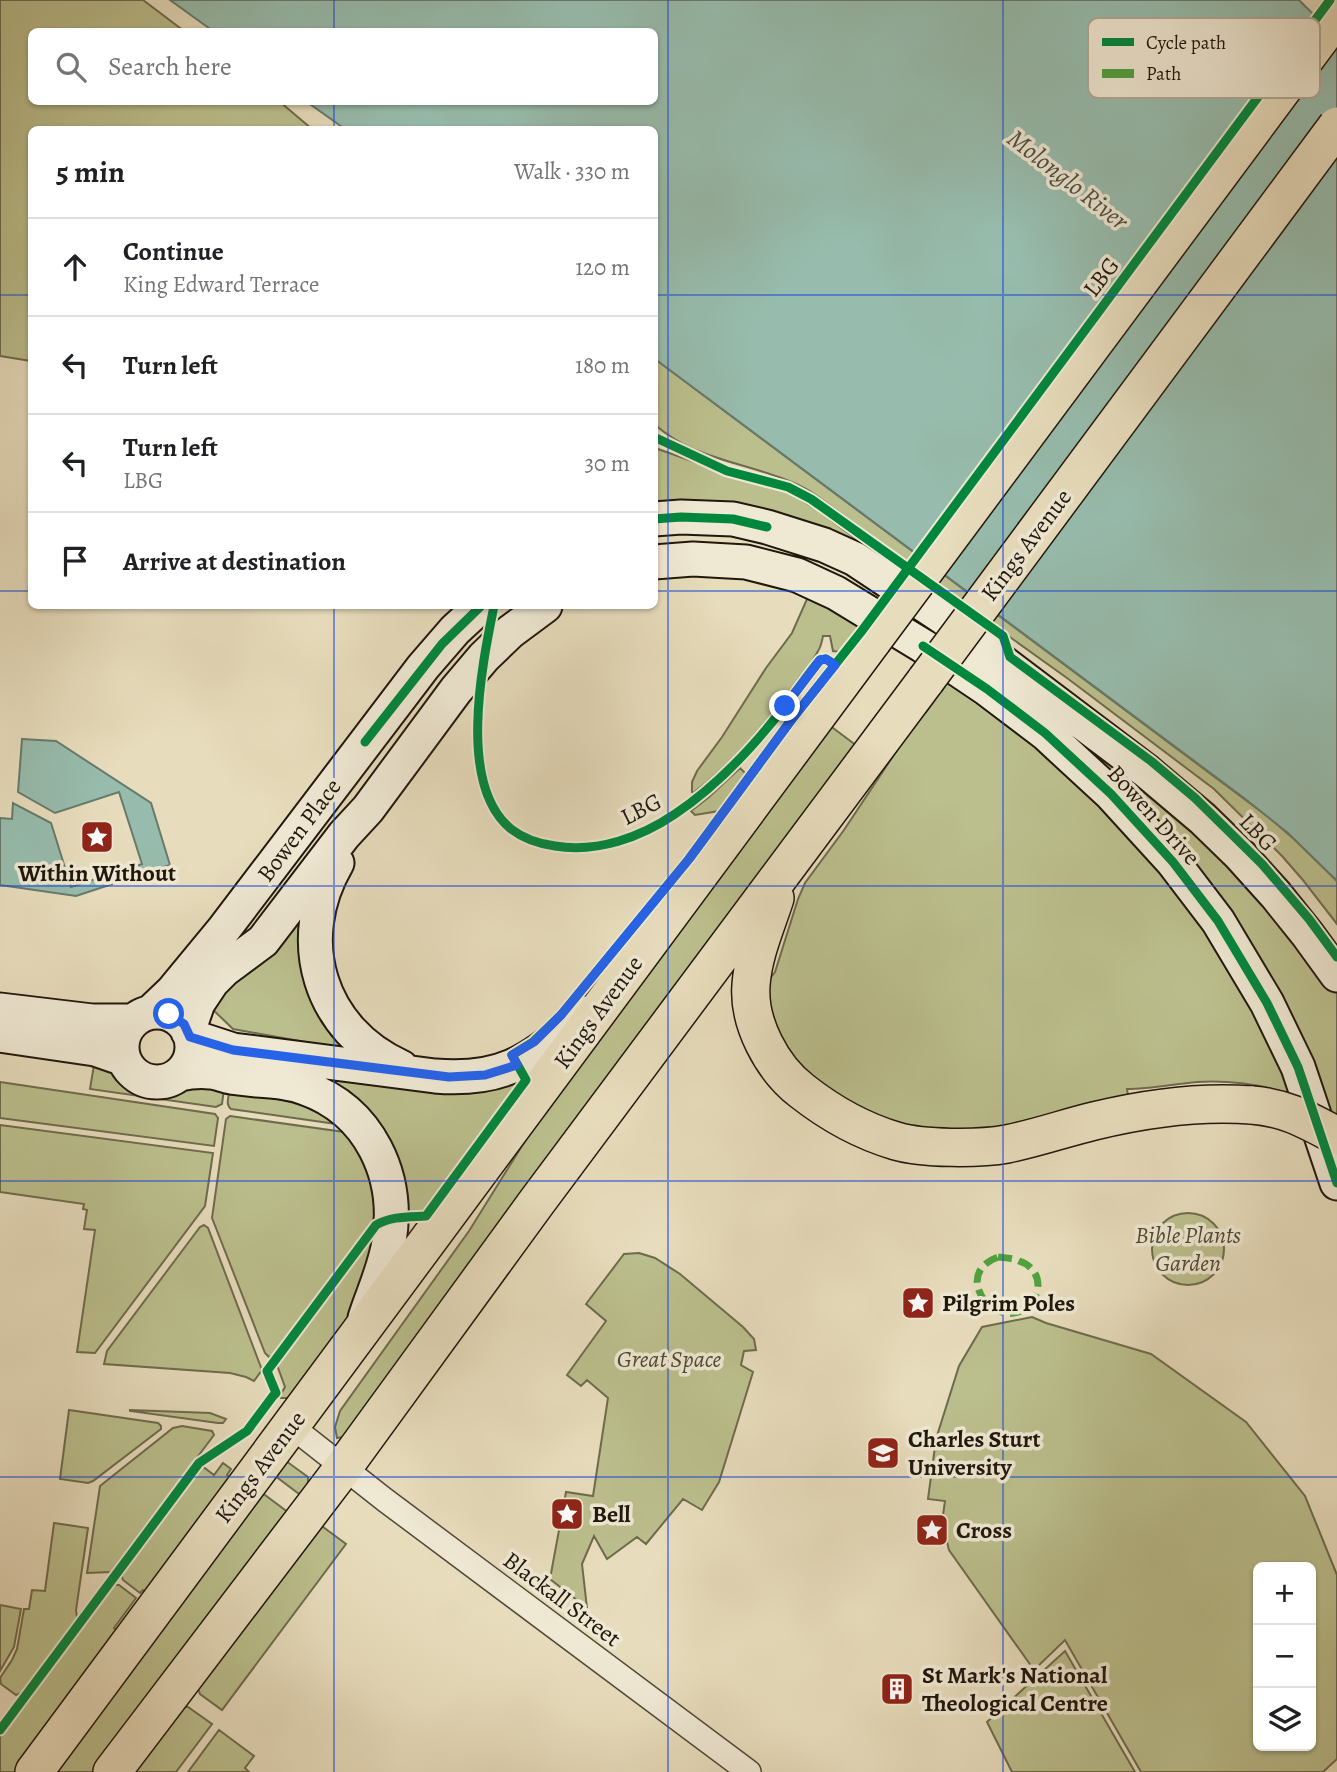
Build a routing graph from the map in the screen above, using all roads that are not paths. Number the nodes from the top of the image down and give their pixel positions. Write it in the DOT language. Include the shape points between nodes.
graph roads {
  1 [pos="1337,16"];
  2 [pos="1320,39"];
  3 [pos="1276,98"];
  4 [pos="1337,126"];
  5 [pos="658,519"];
  6 [pos="658,562"];
  7 [pos="478,609"];
  8 [pos="541,609"];
  9 [pos="368,809"];
  10 [pos="784,870"];
  11 [pos="1337,975"];
  12 [pos="607,999"];
  13 [pos="0,1010"];
  14 [pos="142,1017"];
  15 [pos="189,1034"];
  16 [pos="0,1035"];
  17 [pos="124,1059"];
  18 [pos="178,1074"];
  19 [pos="423,1075"];
  20 [pos="1337,1136"];
  21 [pos="1337,1182"];
  22 [pos="359,1334"];
  23 [pos="291,1426"];
  24 [pos="343,1468"];
  25 [pos="34,1772"];
  26 [pos="112,1772"];
  27 [pos="749,1772"];
  1 -- 2 [label="main road, Kings Avenue, bridge"];
  3 -- 12 [label="main road, Kings Avenue, bridge"];
  4 -- 10 [label="main road, Kings Avenue, bridge"];
  5 -- 11 [label="main road, Bowen Drive" via="733,519 824,545 855,559 944,618 1202,819 1276,895"];
  6 -- 21 [label="main road, Bowen Drive" via="746,562 797,575 923,646 1045,733 1120,803 1218,921 1267,1003 1298,1067"];
  7 -- 14 [label="main road, Bowen Place" via="401,694 224,929 172,992"];
  8 -- 9 [label="main road, Bowen Place" via="484,657"];
  9 -- 15 [label="main road, Bowen Place" via="263,941 207,988"];
  9 -- 19 [label="main road" via="323,894 314,934 316,960 331,1003 347,1027 390,1062"];
  10 -- 20 [label="main road, bridge" via="752,975 755,1017 787,1078 834,1114 866,1130 898,1142 968,1148 1162,1108 1228,1103 1270,1106"];
  10 -- 24 [label="main road, Kings Avenue"];
  12 -- 19 [label="main road" via="524,1062 463,1078"];
  12 -- 22 [label="main road, Kings Avenue"];
  13 -- 14 [label="main road" via="92,1021"];
  14 -- 15 [label="main road" via="169,1014 184,1024"];
  14 -- 17 [label="main road" via="124,1035"];
  15 -- 18 [label="main road" via="191,1053"];
  15 -- 19 [label="main road" via="233,1050"];
  16 -- 17 [label="main road" via="95,1049"];
  17 -- 18 [label="main road" via="131,1071 146,1080 164,1081"];
  18 -- 22 [label="main road" via="214,1072 303,1087 335,1103 365,1131 385,1167 391,1219 386,1258"];
  22 -- 23 [label="main road, Kings Avenue"];
  23 -- 24 [label="street, Blackall Street"];
  23 -- 25 [label="main road, Kings Avenue"];
  24 -- 26 [label="main road, Kings Avenue"];
  24 -- 27 [label="street, Blackall Street"];
}
